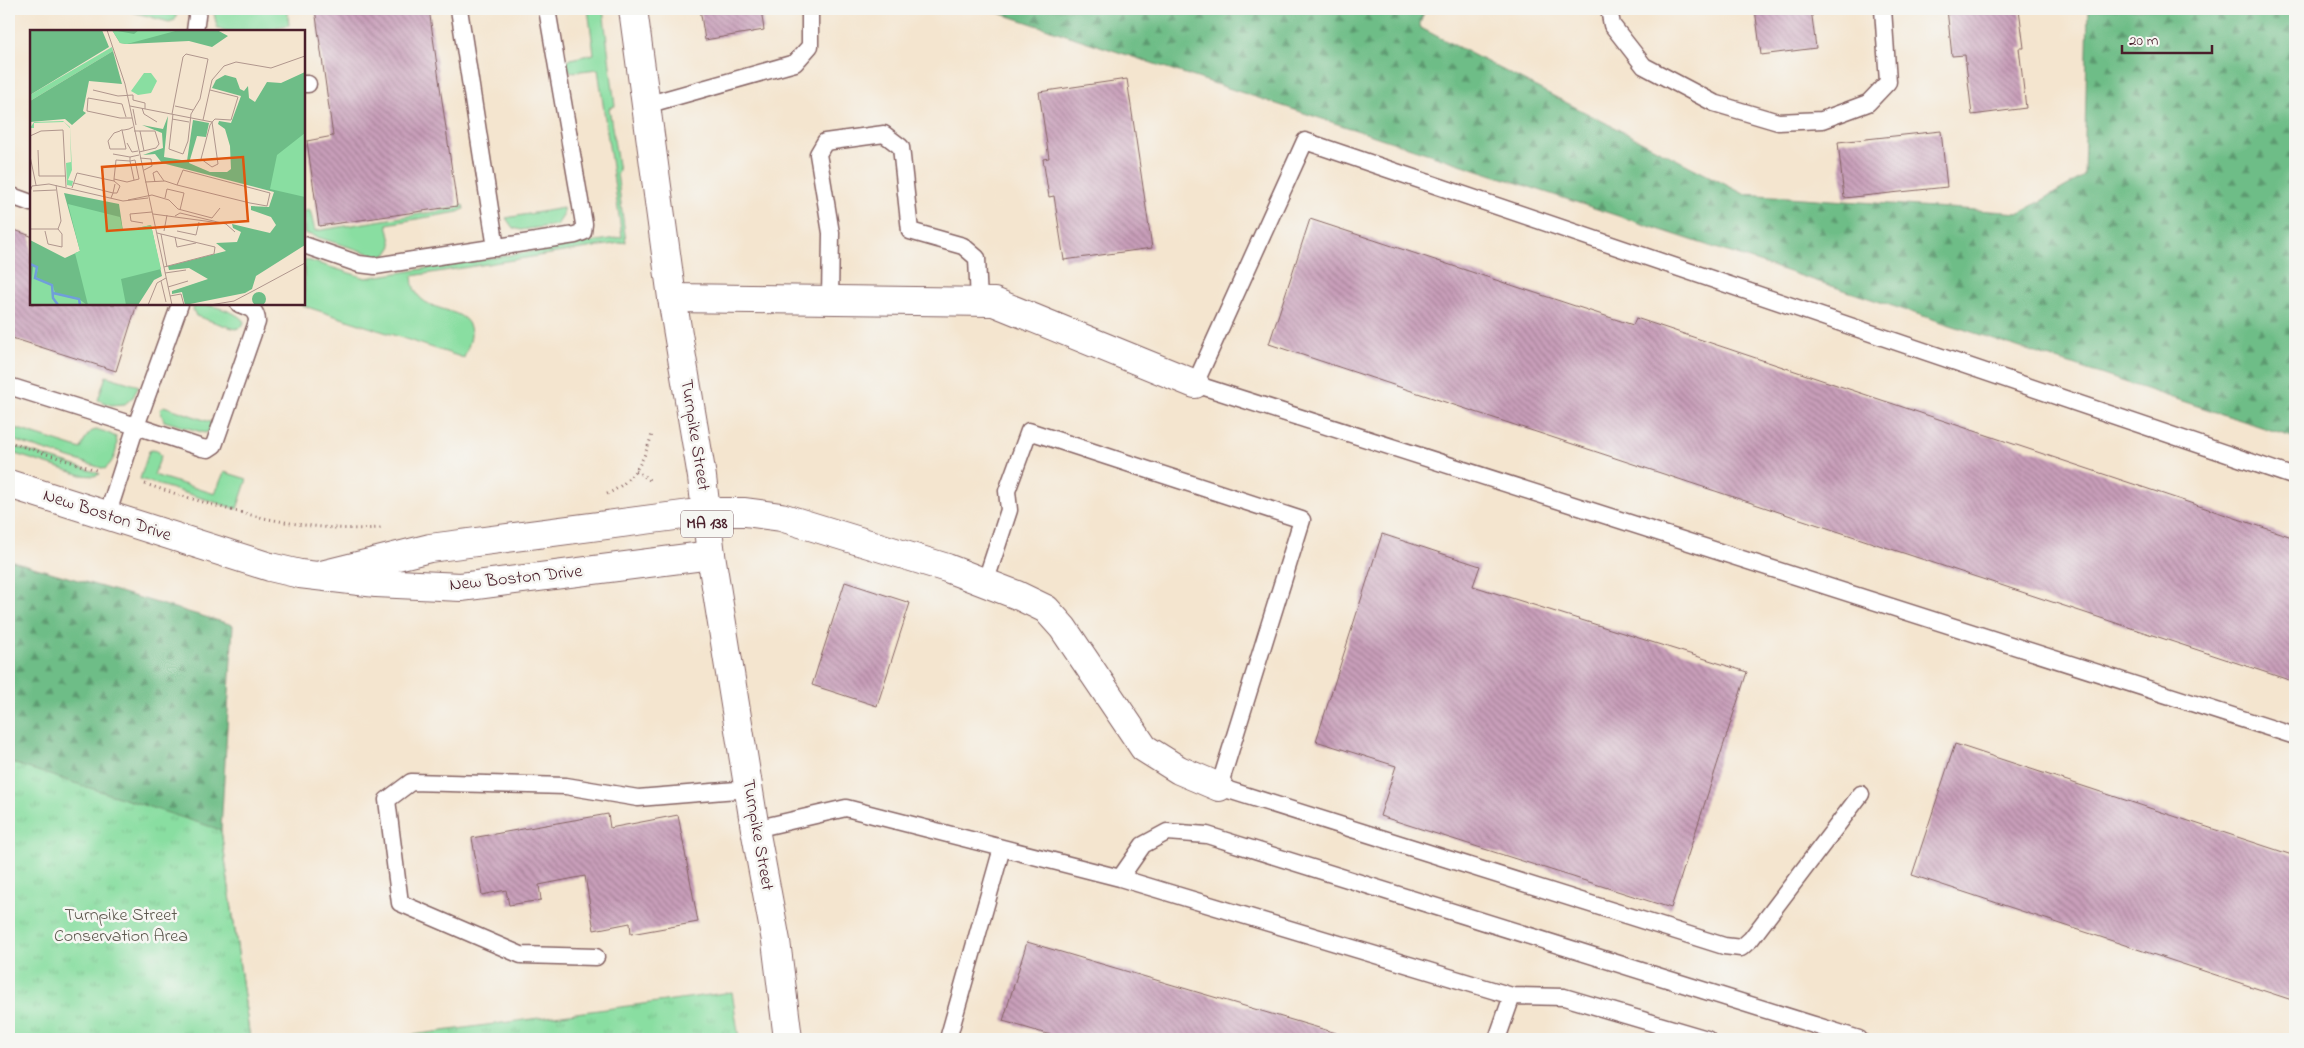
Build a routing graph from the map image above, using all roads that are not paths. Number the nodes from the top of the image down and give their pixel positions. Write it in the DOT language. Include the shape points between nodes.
graph roads {
  1 [pos="198,9"];
  2 [pos="459,9"];
  3 [pos="546,9"];
  4 [pos="633,9"];
  5 [pos="810,9"];
  6 [pos="1609,9"];
  7 [pos="1883,9"];
  8 [pos="195,30"];
  9 [pos="646,105"];
  10 [pos="9,195"];
  11 [pos="30,203"];
  12 [pos="305,246"];
  13 [pos="496,248"];
  14 [pos="672,298"];
  15 [pos="830,300"];
  16 [pos="979,302"];
  17 [pos="180,305"];
  18 [pos="241,305"];
  19 [pos="1195,384"];
  20 [pos="9,386"];
  21 [pos="136,426"];
  22 [pos="2295,477"];
  23 [pos="9,484"];
  24 [pos="706,512"];
  25 [pos="107,516"];
  26 [pos="711,555"];
  27 [pos="321,575"];
  28 [pos="985,583"];
  29 [pos="2295,736"];
  30 [pos="1219,787"];
  31 [pos="749,789"];
  32 [pos="1861,794"];
  33 [pos="755,829"];
  34 [pos="1002,848"];
  35 [pos="1120,878"];
  36 [pos="596,957"];
  37 [pos="1512,996"];
  38 [pos="1847,1038"];
  39 [pos="788,1039"];
  40 [pos="948,1039"];
  41 [pos="1497,1039"];
  42 [pos="1707,1039"];
  1 -- 8 [label="lane"];
  2 -- 13 [label="lane"];
  3 -- 13 [label="lane" via="584,228 583,232 575,235"];
  4 -- 9 [label="street, Turnpike Street / MA 138"];
  5 -- 9 [label="lane" via="810,46 795,63"];
  6 -- 7 [label="lane" via="1612,25 1644,66 1714,103 1778,122 1822,120 1868,103 1888,82"];
  9 -- 14 [label="street, Turnpike Street / MA 138"];
  10 -- 11 [label="lane"];
  12 -- 13 [label="lane" via="375,266"];
  14 -- 15 [label="street"];
  14 -- 24 [label="street, Turnpike Street / MA 138"];
  15 -- 16 [label="street"];
  15 -- 16 [label="lane" via="831,233 818,154 825,142 884,134 901,147 910,231 963,246 977,258"];
  16 -- 19 [label="street" via="994,302"];
  17 -- 21 [label="lane"];
  18 -- 21 [label="lane" via="253,310 257,322 214,445 202,448"];
  19 -- 22 [label="lane" via="1305,141"];
  19 -- 29 [label="lane"];
  20 -- 21 [label="lane"];
  21 -- 25 [label="lane"];
  23 -- 25 [label="street, New Boston Drive"];
  24 -- 26 [label="street, Turnpike Street / MA 138"];
  24 -- 27 [label="street, New Boston Drive" via="430,548"];
  24 -- 28 [label="street, New Boston Drive" via="745,512 781,517 947,568"];
  25 -- 27 [label="street, New Boston Drive" via="270,567"];
  26 -- 27 [label="street, New Boston Drive" via="461,587 392,584"];
  26 -- 31 [label="street, Turnpike Street / MA 138"];
  28 -- 30 [label="street, New Boston Drive" via="1046,609 1063,628 1144,748 1178,770"];
  28 -- 30 [label="lane" via="1009,510 1007,491 1029,431 1302,520"];
  30 -- 32 [label="lane" via="1724,946 1741,948"];
  31 -- 33 [label="street, Turnpike Street / MA 138"];
  31 -- 36 [label="lane" via="638,798 566,786 410,782 387,800 400,903 521,955"];
  33 -- 34 [label="lane" via="846,808"];
  33 -- 39 [label="street, Turnpike Street / MA 138" via="776,941"];
  34 -- 35 [label="lane"];
  34 -- 40 [label="lane"];
  35 -- 37 [label="lane"];
  35 -- 38 [label="lane" via="1143,845 1167,832 1207,835"];
  37 -- 41 [label="lane"];
  37 -- 42 [label="lane" via="1564,997"];
}
